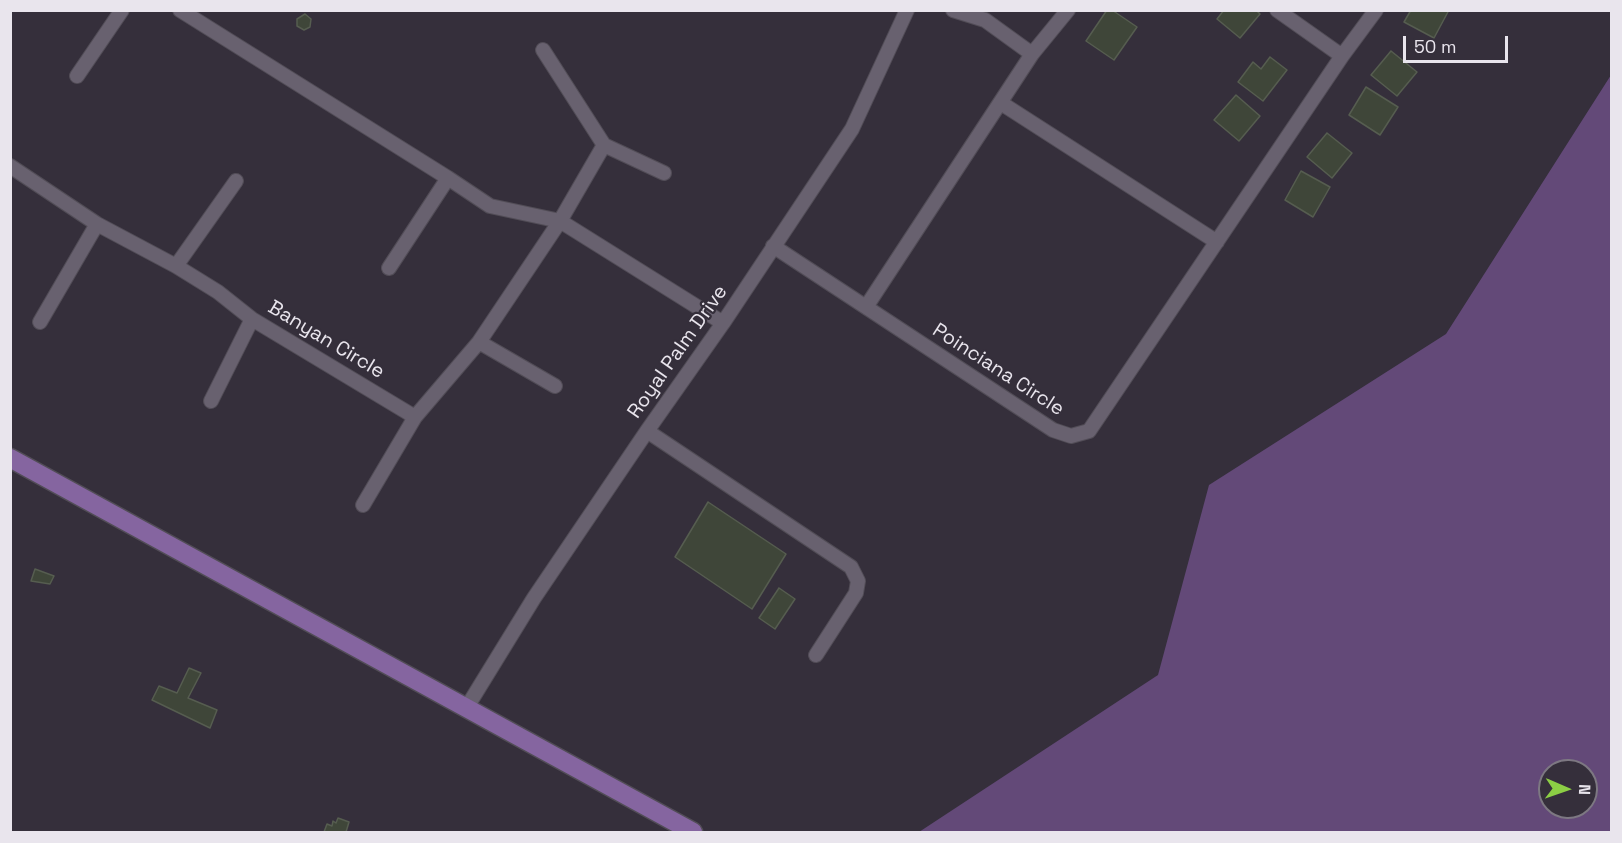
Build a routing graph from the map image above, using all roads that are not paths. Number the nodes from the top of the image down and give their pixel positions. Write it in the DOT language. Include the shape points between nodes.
graph roads {
  1 [pos="122,10"];
  2 [pos="180,10"];
  3 [pos="907,10"];
  4 [pos="953,10"];
  5 [pos="1068,10"];
  6 [pos="1277,10"];
  7 [pos="1304,10"];
  8 [pos="1376,10"];
  9 [pos="1294,22"];
  10 [pos="543,50"];
  11 [pos="1032,54"];
  12 [pos="1342,56"];
  13 [pos="78,76"];
  14 [pos="1001,103"];
  15 [pos="604,145"];
  16 [pos="10,166"];
  17 [pos="664,173"];
  18 [pos="448,177"];
  19 [pos="236,181"];
  20 [pos="560,221"];
  21 [pos="97,224"];
  22 [pos="1217,242"];
  23 [pos="772,246"];
  24 [pos="176,266"];
  25 [pos="390,268"];
  26 [pos="866,307"];
  27 [pos="252,319"];
  28 [pos="40,322"];
  29 [pos="723,322"];
  30 [pos="479,342"];
  31 [pos="555,386"];
  32 [pos="211,401"];
  33 [pos="415,417"];
  34 [pos="647,431"];
  35 [pos="10,458"];
  36 [pos="363,505"];
  37 [pos="816,655"];
  38 [pos="466,707"];
  39 [pos="693,832"];
  1 -- 13 [label="street"];
  2 -- 18 [label="street"];
  3 -- 23 [label="street, Royal Palm Drive" via="852,129"];
  4 -- 11 [label="street" via="985,20"];
  5 -- 11 [label="street"];
  6 -- 9 [label="street"];
  7 -- 9 [label="street"];
  8 -- 12 [label="street, Poinciana Circle"];
  9 -- 12 [label="street"];
  10 -- 15 [label="street"];
  11 -- 14 [label="street"];
  12 -- 22 [label="street, Poinciana Circle"];
  14 -- 22 [label="street"];
  14 -- 26 [label="street"];
  15 -- 17 [label="street"];
  15 -- 20 [label="street"];
  16 -- 21 [label="street, Banyan Circle"];
  18 -- 20 [label="street" via="490,206"];
  18 -- 25 [label="street"];
  19 -- 24 [label="street"];
  20 -- 29 [label="street"];
  20 -- 30 [label="street"];
  21 -- 24 [label="street, Banyan Circle"];
  21 -- 28 [label="street"];
  22 -- 26 [label="street, Poinciana Circle" via="1089,431 1071,436 1053,430"];
  23 -- 26 [label="street, Poinciana Circle"];
  23 -- 29 [label="street, Royal Palm Drive"];
  24 -- 27 [label="street, Banyan Circle"];
  27 -- 32 [label="street"];
  27 -- 33 [label="street, Banyan Circle"];
  29 -- 34 [label="street, Royal Palm Drive"];
  30 -- 31 [label="street"];
  30 -- 33 [label="street"];
  33 -- 36 [label="street"];
  34 -- 37 [label="street" via="851,567 858,581 856,593"];
  34 -- 38 [label="street, Royal Palm Drive"];
  35 -- 38 [label="main road"];
  38 -- 39 [label="main road"];
}
